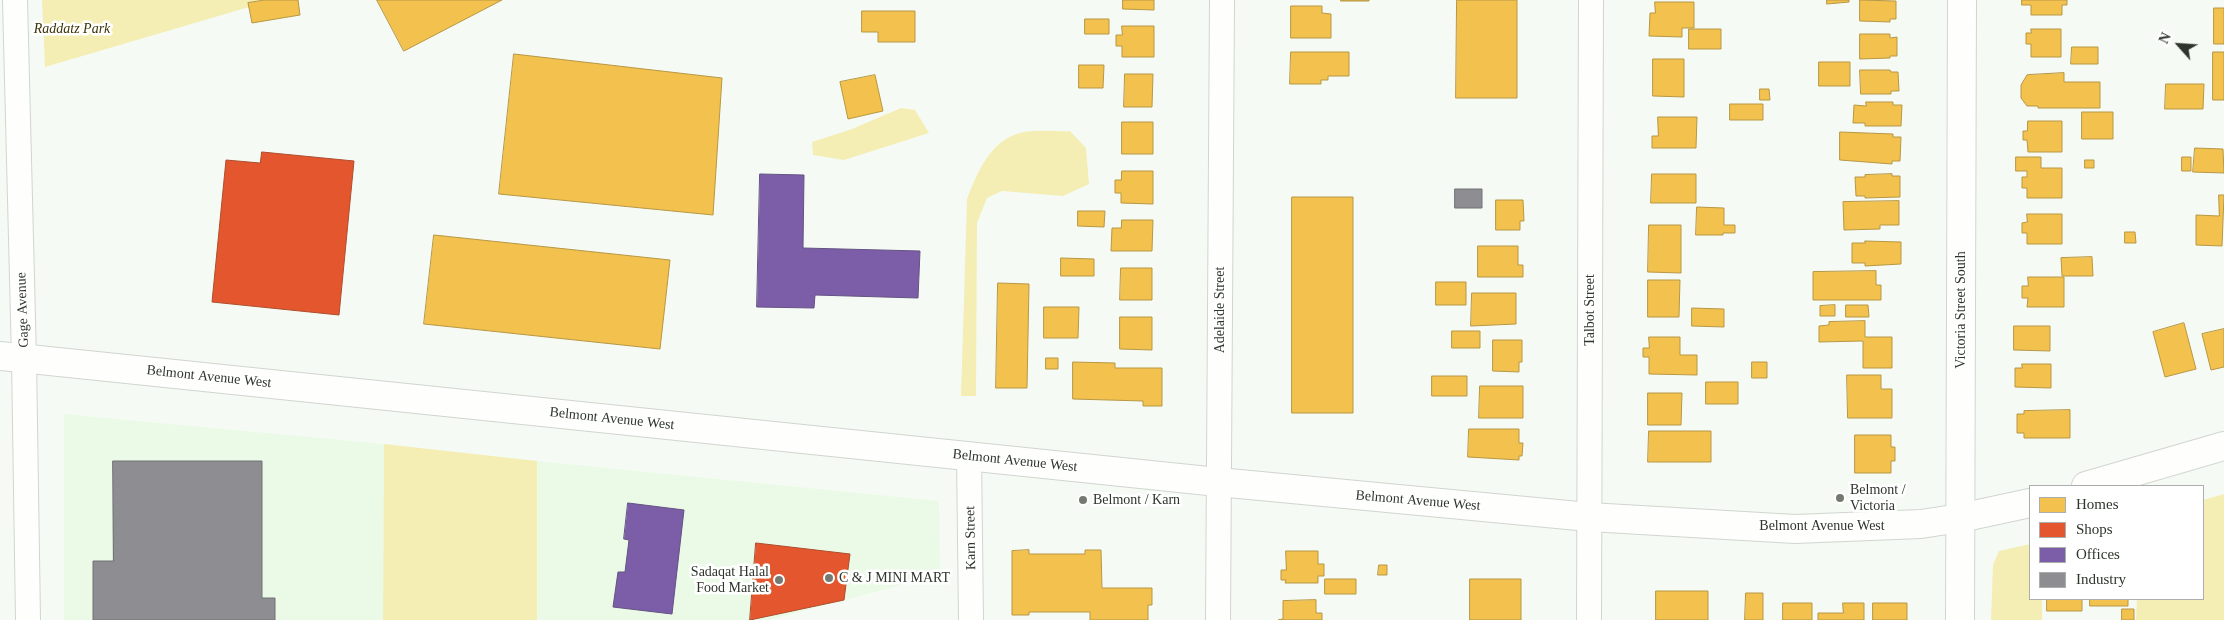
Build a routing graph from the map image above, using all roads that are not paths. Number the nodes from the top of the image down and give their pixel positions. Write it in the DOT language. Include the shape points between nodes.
graph roads {
  1 [pos="15,0"];
  2 [pos="1222,0"];
  3 [pos="1592,0"];
  4 [pos="1962,0"];
  5 [pos="12,357"];
  6 [pos="2224,446"];
  7 [pos="969,456"];
  8 [pos="1218,482"];
  9 [pos="2089,485"];
  10 [pos="2029,503"];
  11 [pos="1589,517"];
  12 [pos="1960,518"];
  13 [pos="28,620"];
  14 [pos="972,620"];
  15 [pos="1218,620"];
  16 [pos="1589,620"];
  17 [pos="1960,620"];
  1 -- 5 [label="street, Gage Avenue"];
  2 -- 8 [label="street, Adelaide Street"];
  3 -- 11 [label="street, Talbot Street"];
  4 -- 12 [label="street, Victoria Street South"];
  5 -- 7 [label="street, Belmont Avenue West"];
  5 -- 13 [label="street, Gage Avenue"];
  6 -- 9 [label="street"];
  7 -- 8 [label="street, Belmont Avenue West"];
  7 -- 14 [label="street, Karn Street"];
  8 -- 11 [label="street, Belmont Avenue West"];
  8 -- 15 [label="street, Adelaide Street"];
  10 -- 12 [label="street, Belmont Avenue West"];
  11 -- 12 [label="street, Belmont Avenue West" via="1795,528 1921,524"];
  11 -- 16 [label="street, Talbot Street"];
  12 -- 17 [label="street, Victoria Street South"];
}
